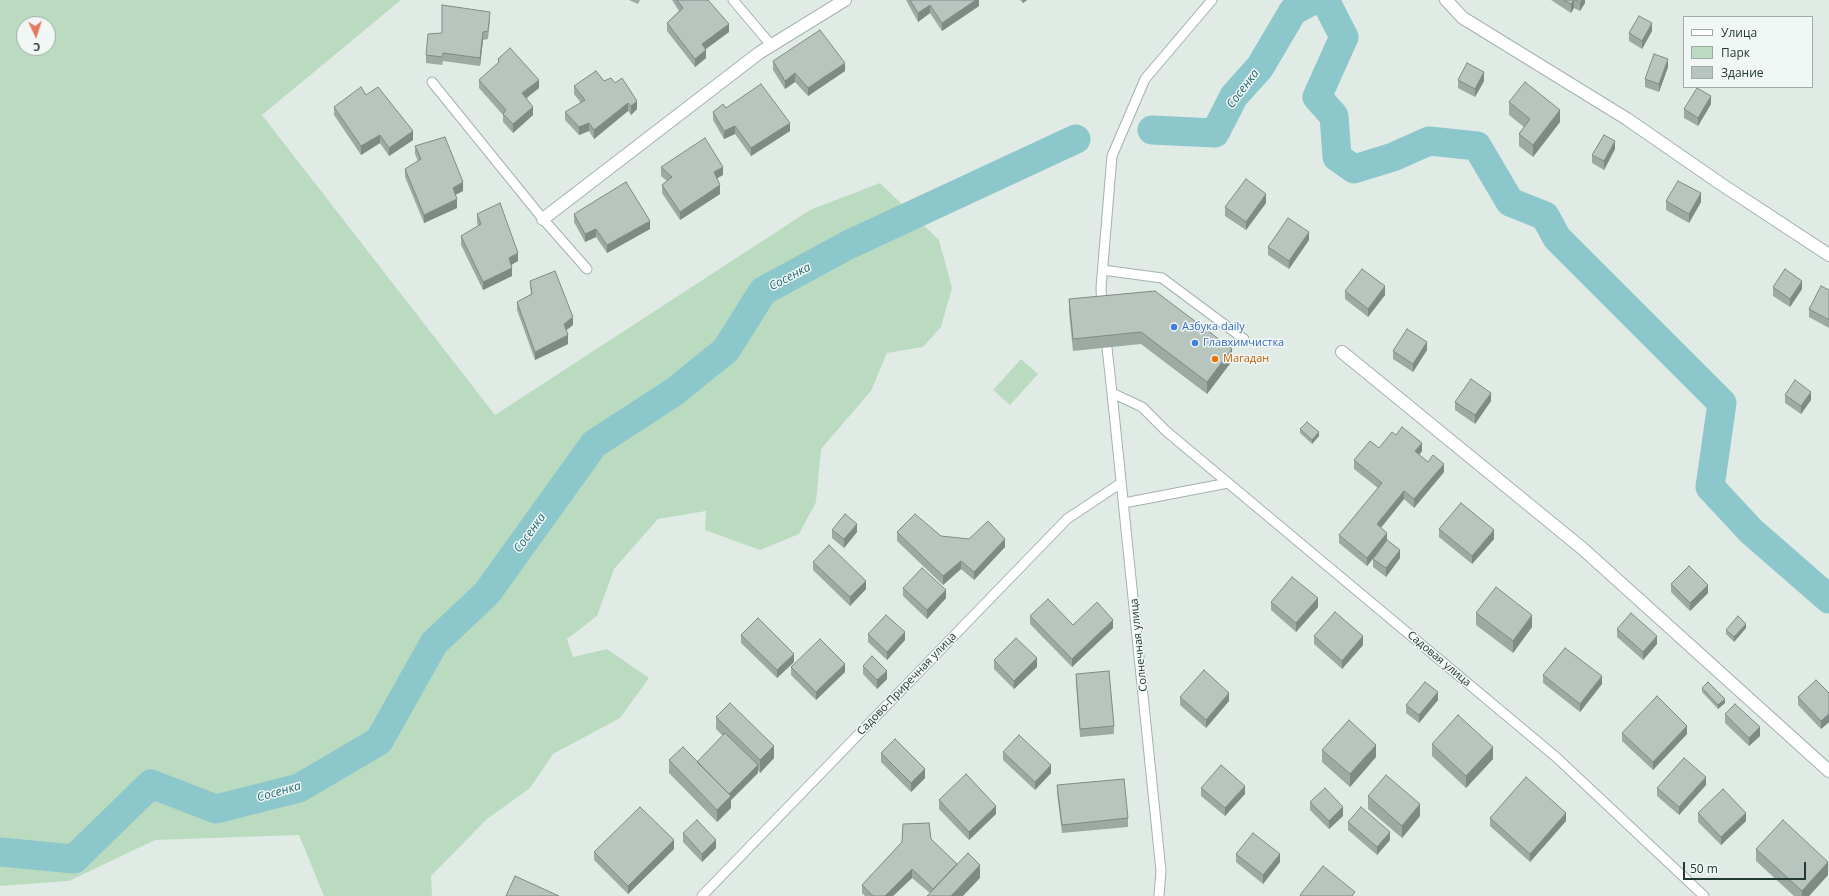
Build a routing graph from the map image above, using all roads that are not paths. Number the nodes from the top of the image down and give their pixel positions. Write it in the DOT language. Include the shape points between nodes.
graph roads {
  1 [pos="733,0"];
  2 [pos="845,0"];
  3 [pos="1212,0"];
  4 [pos="1446,0"];
  5 [pos="772,46"];
  6 [pos="432,82"];
  7 [pos="543,220"];
  8 [pos="1829,255"];
  9 [pos="587,269"];
  10 [pos="1103,270"];
  11 [pos="1102,308"];
  12 [pos="1244,339"];
  13 [pos="1106,348"];
  14 [pos="1342,352"];
  15 [pos="1112,393"];
  16 [pos="1121,483"];
  17 [pos="1228,483"];
  18 [pos="1124,503"];
  19 [pos="1829,771"];
  20 [pos="702,896"];
  21 [pos="1159,896"];
  22 [pos="1704,896"];
  1 -- 5 [label="lane"];
  2 -- 5 [label="street"];
  3 -- 10 [label="lane" via="1145,79 1112,156"];
  4 -- 8 [label="street" via="1463,18 1627,119"];
  5 -- 7 [label="street" via="759,53"];
  6 -- 7 [label="lane"];
  7 -- 9 [label="lane"];
  10 -- 11 [label="lane"];
  10 -- 12 [label="lane" via="1162,278"];
  13 -- 15 [label="lane, Солнечная улица"];
  14 -- 19 [label="street" via="1583,549"];
  15 -- 16 [label="lane, Солнечная улица"];
  15 -- 17 [label="lane, Садовая улица" via="1142,407 1166,431"];
  16 -- 18 [label="lane, Солнечная улица"];
  16 -- 20 [label="lane, Садово-Приречная улица" via="1067,519"];
  17 -- 18 [label="lane"];
  17 -- 22 [label="lane, Садовая улица" via="1556,757"];
  18 -- 21 [label="lane, Солнечная улица" via="1161,871"];
}
